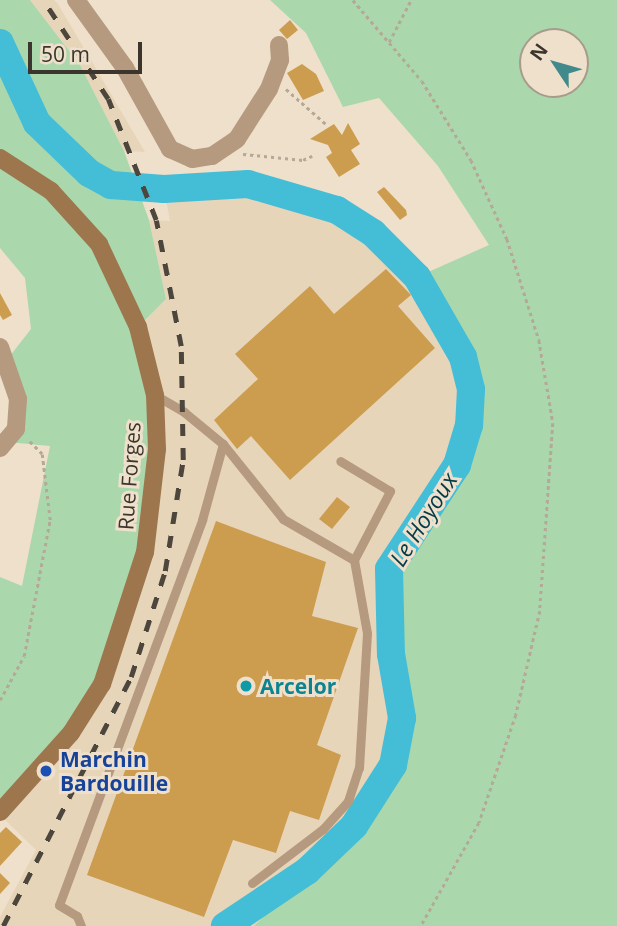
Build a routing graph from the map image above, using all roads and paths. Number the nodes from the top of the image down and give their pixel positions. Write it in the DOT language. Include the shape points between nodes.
graph roads {
  1 [pos="76,0"];
  2 [pos="353,0"];
  3 [pos="411,0"];
  4 [pos="390,43"];
  5 [pos="279,45"];
  6 [pos="269,89"];
  7 [pos="326,124"];
  8 [pos="219,152"];
  9 [pos="312,156"];
  10 [pos="0,158"];
  11 [pos="0,348"];
  12 [pos="155,395"];
  13 [pos="16,429"];
  14 [pos="223,444"];
  15 [pos="0,448"];
  16 [pos="340,461"];
  17 [pos="354,560"];
  18 [pos="0,700"];
  19 [pos="0,812"];
  20 [pos="252,883"];
  21 [pos="81,926"];
  22 [pos="421,926"];
  1 -- 8 [label="street" via="125,68 170,149 192,159"];
  2 -- 4 [label="path"];
  3 -- 4 [label="path"];
  4 -- 22 [label="path" via="422,80 471,160 507,239 539,340 553,423 540,611 516,715 480,823"];
  5 -- 6 [label="street" via="280,60"];
  6 -- 7 [label="path" via="288,89"];
  6 -- 8 [label="street" via="237,139"];
  8 -- 9 [label="path" via="282,159"];
  10 -- 12 [label="main road, Rue Forges" via="51,191 99,244 138,327"];
  11 -- 13 [label="street" via="18,399"];
  12 -- 14 [label="lane"];
  12 -- 19 [label="main road, Rue Forges" via="154,504 118,643 82,717"];
  13 -- 15 [label="street"];
  13 -- 18 [label="path" via="42,454 50,520 24,656"];
  14 -- 17 [label="lane" via="283,519"];
  14 -- 21 [label="lane" via="202,520 59,905 77,916"];
  16 -- 17 [label="lane" via="390,491"];
  17 -- 20 [label="lane" via="367,633 359,768 348,801 323,829"];
}
